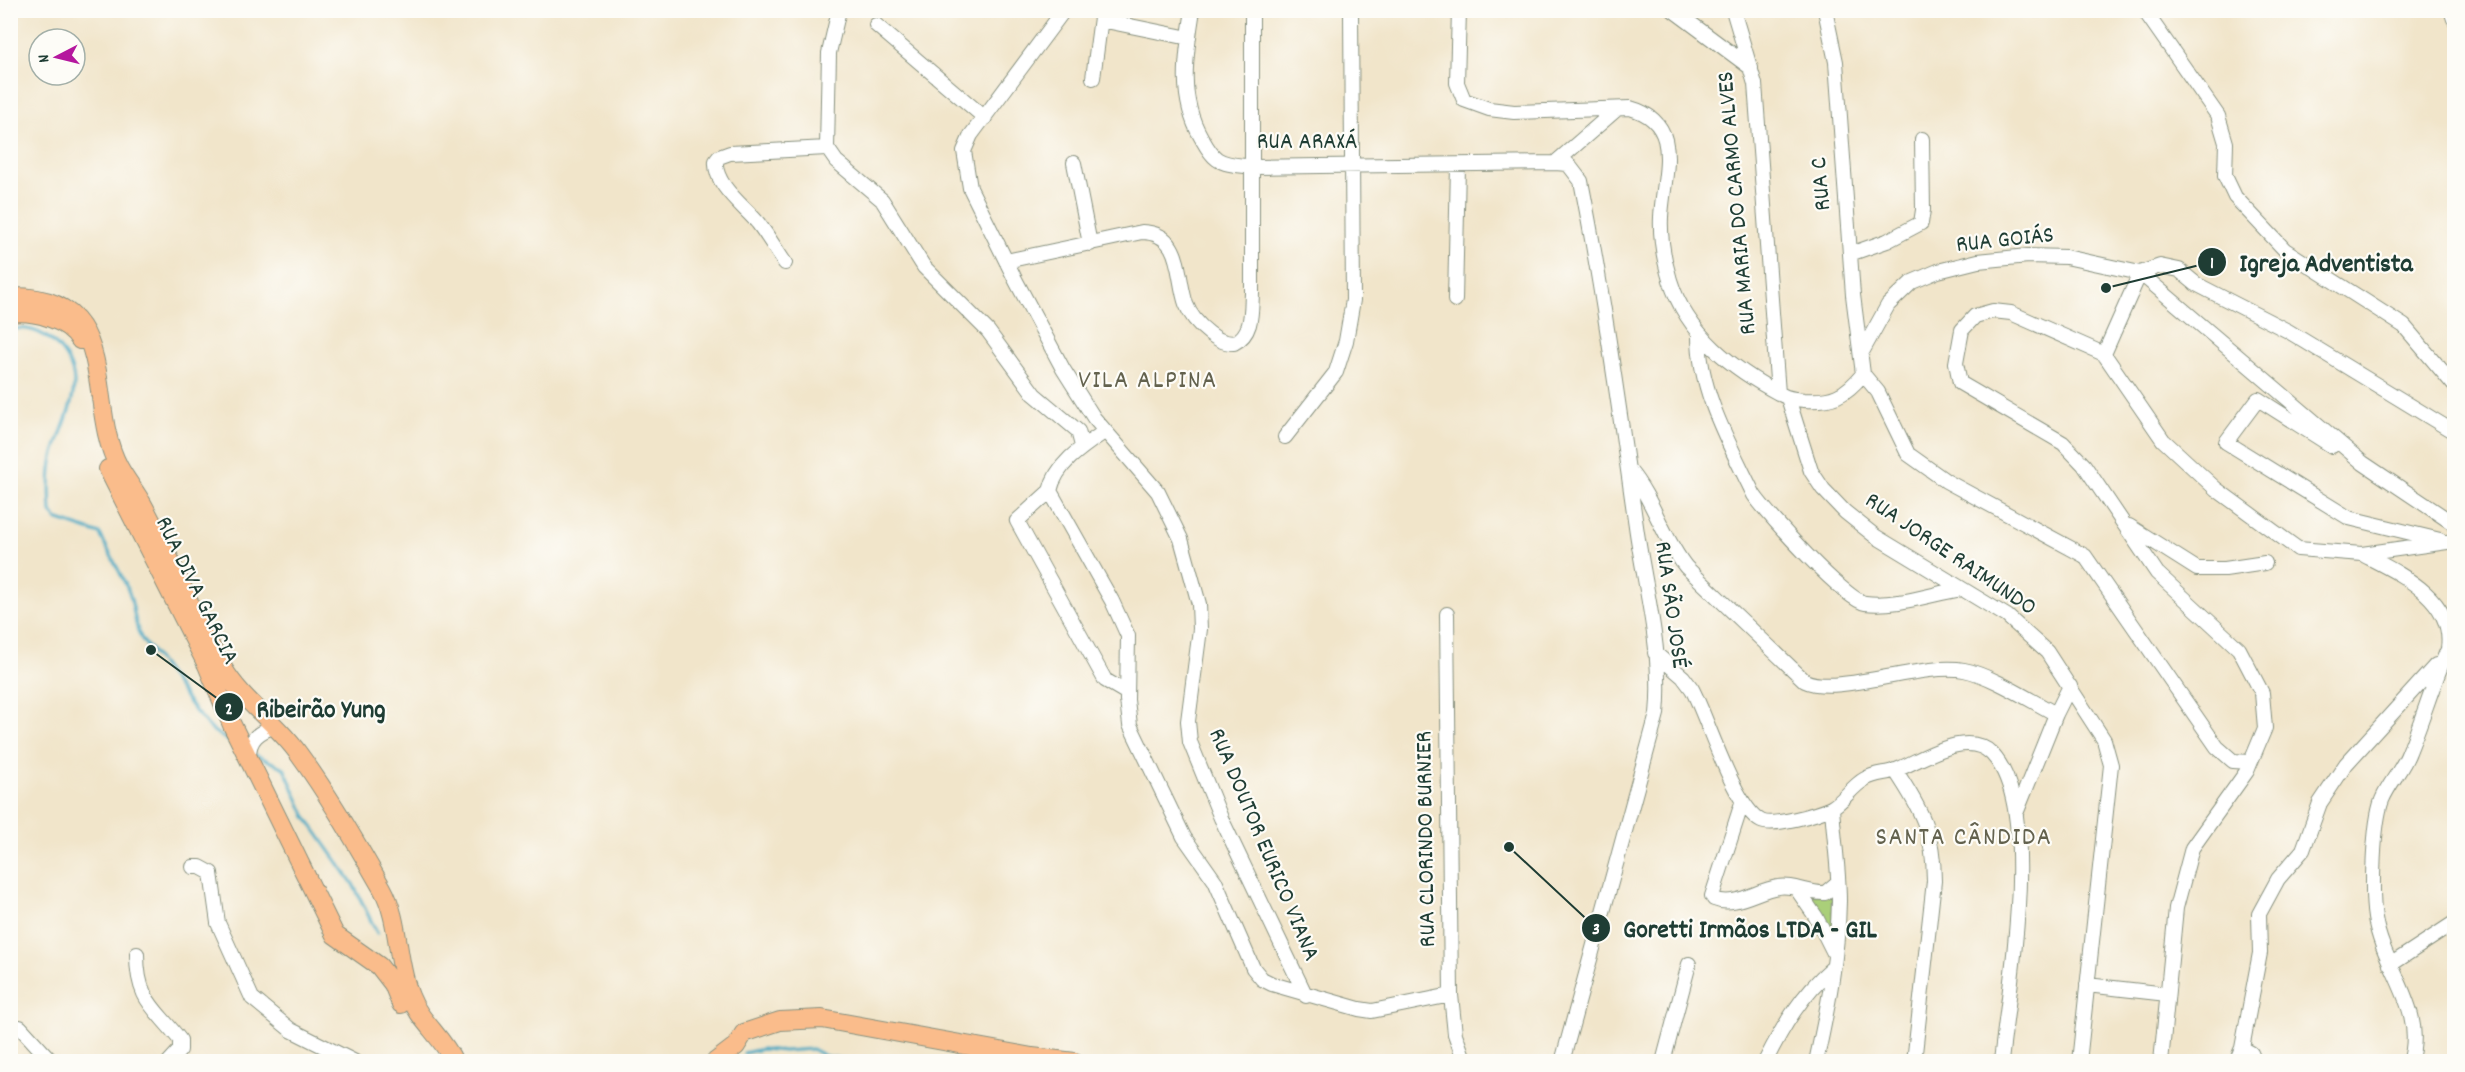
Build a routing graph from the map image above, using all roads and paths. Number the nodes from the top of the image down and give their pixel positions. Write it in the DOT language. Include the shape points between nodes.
graph roads {
  1 [pos="839,10"];
  2 [pos="1064,10"];
  3 [pos="1192,10"];
  4 [pos="1252,10"];
  5 [pos="1351,10"];
  6 [pos="1459,10"];
  7 [pos="1673,10"];
  8 [pos="1733,10"];
  9 [pos="2144,10"];
  10 [pos="2451,10"];
  11 [pos="1828,14"];
  12 [pos="1101,15"];
  13 [pos="2454,19"];
  14 [pos="876,25"];
  15 [pos="1189,38"];
  16 [pos="1751,68"];
  17 [pos="1093,78"];
  18 [pos="1617,109"];
  19 [pos="985,118"];
  20 [pos="1922,139"];
  21 [pos="826,148"];
  22 [pos="1074,163"];
  23 [pos="1554,163"];
  24 [pos="1458,165"];
  25 [pos="1253,166"];
  26 [pos="1353,166"];
  27 [pos="1090,244"];
  28 [pos="1850,254"];
  29 [pos="1006,261"];
  30 [pos="785,263"];
  31 [pos="2140,273"];
  32 [pos="10,297"];
  33 [pos="1455,300"];
  34 [pos="10,313"];
  35 [pos="1699,333"];
  36 [pos="2104,354"];
  37 [pos="1861,355"];
  38 [pos="1863,374"];
  39 [pos="2454,385"];
  40 [pos="1783,396"];
  41 [pos="1094,418"];
  42 [pos="1078,431"];
  43 [pos="1104,432"];
  44 [pos="2454,432"];
  45 [pos="1285,437"];
  46 [pos="1082,446"];
  47 [pos="2363,463"];
  48 [pos="1628,468"];
  49 [pos="1050,491"];
  50 [pos="2125,523"];
  51 [pos="2454,524"];
  52 [pos="2451,541"];
  53 [pos="2362,554"];
  54 [pos="2265,563"];
  55 [pos="1960,589"];
  56 [pos="1448,614"];
  57 [pos="2448,649"];
  58 [pos="1655,653"];
  59 [pos="2070,686"];
  60 [pos="1127,693"];
  61 [pos="2056,714"];
  62 [pos="275,726"];
  63 [pos="246,747"];
  64 [pos="2250,762"];
  65 [pos="1895,770"];
  66 [pos="1742,803"];
  67 [pos="1832,808"];
  68 [pos="2017,812"];
  69 [pos="193,867"];
  70 [pos="1838,882"];
  71 [pos="1796,888"];
  72 [pos="2454,923"];
  73 [pos="137,954"];
  74 [pos="1833,961"];
  75 [pos="1689,964"];
  76 [pos="2390,966"];
  77 [pos="2087,985"];
  78 [pos="2167,994"];
  79 [pos="1451,995"];
  80 [pos="1306,996"];
  81 [pos="20,1027"];
  82 [pos="2242,1048"];
  83 [pos="52,1062"];
  84 [pos="169,1062"];
  85 [pos="355,1062"];
  86 [pos="440,1062"];
  87 [pos="454,1062"];
  88 [pos="715,1062"];
  89 [pos="1076,1062"];
  90 [pos="1465,1062"];
  91 [pos="1562,1062"];
  92 [pos="1663,1062"];
  93 [pos="1766,1062"];
  94 [pos="1816,1062"];
  95 [pos="1914,1062"];
  96 [pos="2001,1062"];
  97 [pos="2079,1062"];
  98 [pos="2161,1062"];
  99 [pos="2236,1062"];
  100 [pos="2255,1062"];
  101 [pos="2410,1062"];
  1 -- 21 [label="street" via="829,53"];
  2 -- 19 [label="street, RUA DOUTOR EURICO VIANA"];
  3 -- 15 [label="street, RUA ARAXÁ"];
  4 -- 25 [label="street"];
  5 -- 26 [label="street"];
  6 -- 18 [label="street" via="1457,83 1464,100 1514,112"];
  7 -- 16 [label="street"];
  8 -- 16 [label="street, RUA MARIA DO CARMO ALVES"];
  9 -- 39 [label="street" via="2218,116 2226,143 2225,176 2235,197 2285,250 2404,326"];
  10 -- 13 [label="street"];
  11 -- 28 [label="street, RUA C" via="1836,62"];
  12 -- 15 [label="street"];
  12 -- 17 [label="street"];
  14 -- 19 [label="street"];
  15 -- 25 [label="street, RUA ARAXÁ" via="1185,77 1193,123 1216,158"];
  16 -- 40 [label="street, RUA MARIA DO CARMO ALVES"];
  18 -- 23 [label="street"];
  18 -- 35 [label="street" via="1643,112 1659,123 1665,136 1668,152 1661,219 1664,258 1682,306"];
  19 -- 29 [label="street, RUA DOUTOR EURICO VIANA" via="964,151 965,167 970,188"];
  20 -- 28 [label="street" via="1921,223"];
  21 -- 30 [label="street" via="730,153 716,161 718,174 731,195 759,224"];
  21 -- 42 [label="street" via="882,200 924,267 988,331 1034,394"];
  22 -- 27 [label="street"];
  23 -- 24 [label="street, RUA ARAXÁ"];
  23 -- 48 [label="street, RUA SÃO JOSÉ" via="1568,164 1581,181"];
  24 -- 26 [label="street, RUA ARAXÁ"];
  24 -- 33 [label="street"];
  25 -- 26 [label="street, RUA ARAXÁ"];
  25 -- 27 [label="street" via="1250,324 1243,338 1234,343 1217,340 1192,315 1175,255 1160,234 1142,232"];
  26 -- 45 [label="street" via="1353,300 1346,341 1336,372"];
  27 -- 29 [label="street"];
  28 -- 37 [label="street, RUA C"];
  29 -- 41 [label="street, RUA DOUTOR EURICO VIANA" via="1062,369"];
  31 -- 36 [label="street"];
  31 -- 37 [label="street, RUA GOIÁS" via="2066,256 1978,261 1938,271 1912,282 1888,305"];
  31 -- 44 [label="street" via="2160,266 2179,270 2196,284 2288,331"];
  31 -- 47 [label="street, RUA GOIÁS"];
  32 -- 62 [label="main road" via="39,299 57,306 85,330 98,369 118,465 143,504 223,668"];
  34 -- 63 [label="main road, RUA DIVA GARCIA" via="46,316 77,335 84,348 104,461"];
  35 -- 40 [label="street" via="1734,367"];
  35 -- 55 [label="street" via="1701,369 1708,392 1754,495 1823,570 1866,603"];
  36 -- 50 [label="street" via="2011,313 1993,311 1975,316 1962,330 1956,363 1960,383 2063,442"];
  36 -- 53 [label="street" via="2163,440 2216,489 2298,549"];
  37 -- 38 [label="street"];
  38 -- 40 [label="street" via="1838,397 1827,400"];
  38 -- 64 [label="street" via="1878,392 1908,454 1946,481 2085,556 2217,747 2233,761"];
  40 -- 55 [label="street, RUA JORGE RAIMUNDO" via="1811,471 1823,489 1875,536"];
  41 -- 42 [label="street"];
  41 -- 43 [label="street, RUA DOUTOR EURICO VIANA"];
  42 -- 46 [label="street"];
  43 -- 46 [label="street"];
  43 -- 80 [label="street, RUA DOUTOR EURICO VIANA" via="1158,492 1181,539 1199,604 1200,629 1188,722 1190,742 1221,818"];
  46 -- 49 [label="street" via="1053,478"];
  47 -- 51 [label="street, RUA GOIÁS"];
  47 -- 52 [label="street" via="2258,399 2226,442 2349,518"];
  48 -- 58 [label="street, RUA SÃO JOSÉ"];
  48 -- 61 [label="street" via="1644,488 1674,551 1686,567 1804,681 1824,685 1939,669 1965,670"];
  49 -- 60 [label="street" via="1113,601 1128,636"];
  49 -- 60 [label="street" via="1017,521 1105,680"];
  50 -- 54 [label="street" via="2197,568 2225,569"];
  50 -- 64 [label="street" via="2157,573 2239,649 2250,667 2262,693 2265,728"];
  52 -- 53 [label="street"];
  53 -- 57 [label="street" via="2414,581 2439,608 2450,635"];
  55 -- 59 [label="street, RUA JORGE RAIMUNDO" via="2007,616 2048,652"];
  56 -- 79 [label="street, RUA CLORINDO BURNIER"];
  57 -- 76 [label="street" via="2409,753 2382,801 2373,860 2375,917"];
  57 -- 82 [label="street" via="2425,680 2346,764 2319,803 2303,850 2278,879 2259,914 2259,953"];
  58 -- 66 [label="street" via="1692,689"];
  58 -- 91 [label="street, RUA SÃO JOSÉ" via="1659,681 1657,714"];
  59 -- 61 [label="street"];
  59 -- 77 [label="street, RUA JORGE RAIMUNDO" via="2104,740 2111,765"];
  60 -- 80 [label="street" via="1130,725 1155,781 1184,837 1215,880 1253,968 1262,979"];
  61 -- 68 [label="street"];
  62 -- 63 [label="street" via="258,733"];
  62 -- 87 [label="main road" via="298,752 386,896 409,994 418,1016"];
  63 -- 86 [label="main road, RUA DIVA GARCIA" via="335,935 372,959 388,975 409,1021"];
  64 -- 78 [label="street" via="2192,848 2176,908"];
  65 -- 67 [label="street" via="1864,780"];
  65 -- 68 [label="street" via="1955,746 1975,744 1992,754 2004,772"];
  65 -- 95 [label="street" via="1918,805 1929,830 1934,856"];
  66 -- 67 [label="street" via="1766,823"];
  66 -- 71 [label="street" via="1712,896 1718,901 1735,901 1777,887"];
  67 -- 70 [label="street"];
  68 -- 96 [label="street" via="2019,873"];
  69 -- 85 [label="street" via="211,873 218,923 252,998 291,1030"];
  70 -- 71 [label="street" via="1825,893"];
  70 -- 74 [label="street"];
  71 -- 74 [label="street" via="1816,917"];
  72 -- 76 [label="street"];
  73 -- 84 [label="street" via="137,975 144,995 180,1040 180,1050"];
  74 -- 93 [label="street" via="1796,1006"];
  74 -- 94 [label="street" via="1832,989"];
  75 -- 92 [label="street"];
  76 -- 101 [label="street" via="2415,1024"];
  77 -- 78 [label="street"];
  77 -- 97 [label="street, RUA JORGE RAIMUNDO"];
  78 -- 98 [label="street"];
  79 -- 80 [label="street, RUA DOUTOR EURICO VIANA" via="1372,1011"];
  79 -- 90 [label="street, RUA CLORINDO BURNIER" via="1455,1034"];
  81 -- 83 [label="street"];
  82 -- 99 [label="street"];
  82 -- 100 [label="street" via="2251,1053"];
  88 -- 89 [label="main road" via="736,1046 744,1034 780,1021 807,1018"];
}
